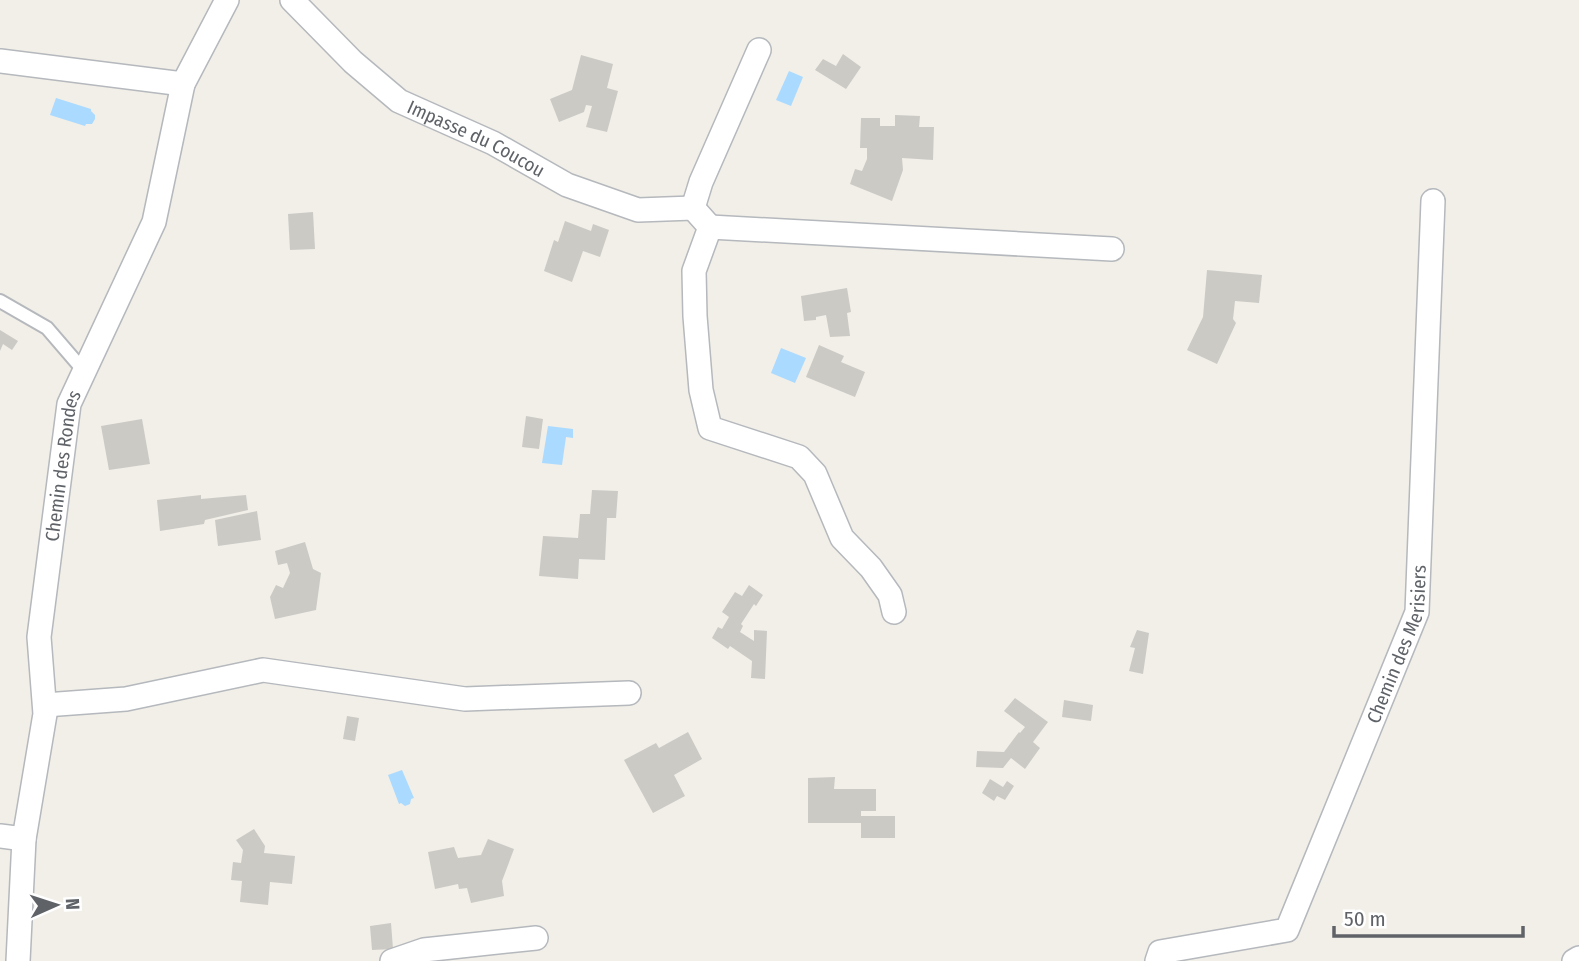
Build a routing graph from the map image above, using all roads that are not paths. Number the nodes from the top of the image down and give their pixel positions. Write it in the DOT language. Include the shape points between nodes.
graph roads {
  1 [pos="227,0"];
  2 [pos="292,0"];
  3 [pos="759,50"];
  4 [pos="0,61"];
  5 [pos="183,84"];
  6 [pos="1433,201"];
  7 [pos="693,208"];
  8 [pos="710,227"];
  9 [pos="1112,249"];
  10 [pos="0,301"];
  11 [pos="84,371"];
  12 [pos="894,612"];
  13 [pos="629,693"];
  14 [pos="45,705"];
  15 [pos="0,836"];
  16 [pos="24,839"];
  17 [pos="10,922"];
  18 [pos="536,938"];
  19 [pos="1579,958"];
  20 [pos="18,961"];
  21 [pos="392,961"];
  22 [pos="1157,961"];
  23 [pos="1574,961"];
  1 -- 5 [label="street, Chemin des Rondes"];
  2 -- 7 [label="street, Impasse du Coucou" via="399,101 493,144 567,185 638,210"];
  3 -- 7 [label="street"];
  4 -- 5 [label="street"];
  5 -- 11 [label="street, Chemin des Rondes" via="154,222"];
  6 -- 22 [label="street, Chemin des Merisiers" via="1417,612 1287,930 1160,952"];
  7 -- 8 [label="street"];
  8 -- 9 [label="street"];
  8 -- 12 [label="street" via="694,271 701,390 710,428 799,457 815,474 842,538 884,586"];
  10 -- 11 [label="lane" via="47,328"];
  11 -- 14 [label="street, Chemin des Rondes" via="69,404 39,637"];
  13 -- 14 [label="street" via="464,699 263,670 126,699"];
  14 -- 16 [label="street, Chemin des Rondes"];
  15 -- 16 [label="street"];
  16 -- 17 [label="street, Chemin des Rondes"];
  17 -- 20 [label="street, Chemin des Rondes"];
  18 -- 21 [label="street" via="424,950"];
  19 -- 23 [label="street"];
}
